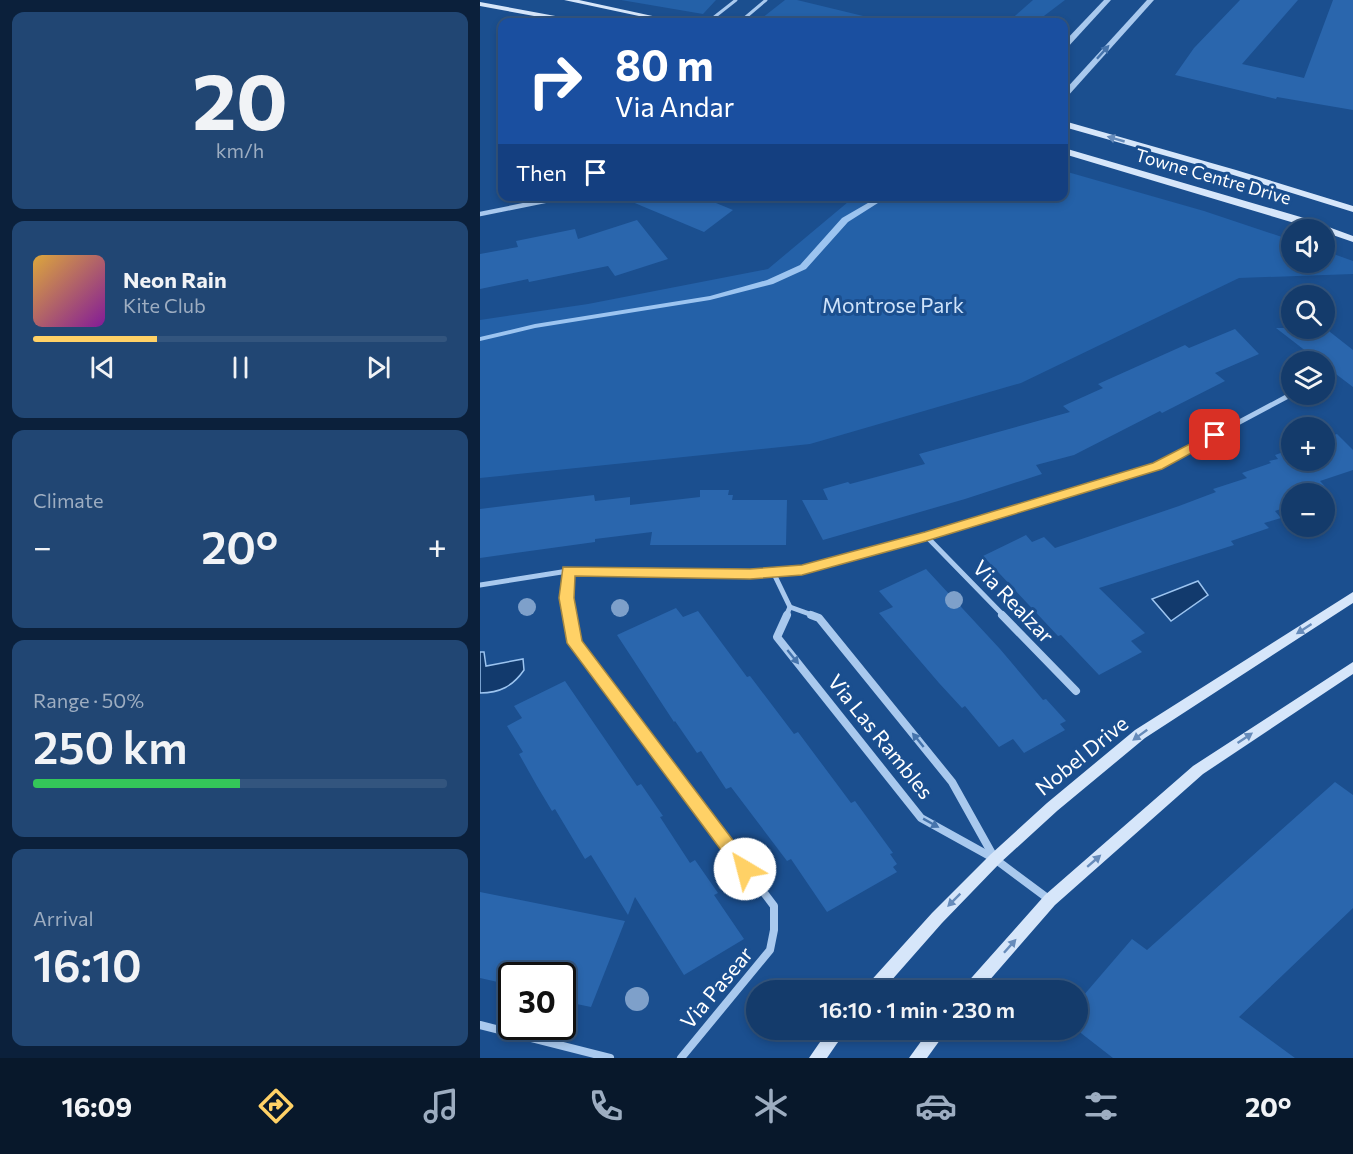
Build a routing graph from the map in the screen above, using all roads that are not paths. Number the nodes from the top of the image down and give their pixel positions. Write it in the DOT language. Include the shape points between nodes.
graph roads {
  1 [pos="568,0"];
  2 [pos="736,0"];
  3 [pos="766,0"];
  4 [pos="1108,0"];
  5 [pos="1150,0"];
  6 [pos="480,4"];
  7 [pos="555,18"];
  8 [pos="656,18"];
  9 [pos="713,18"];
  10 [pos="745,18"];
  11 [pos="1068,42"];
  12 [pos="1068,91"];
  13 [pos="1068,125"];
  14 [pos="1068,152"];
  15 [pos="544,201"];
  16 [pos="1353,209"];
  17 [pos="480,214"];
  18 [pos="1353,239"];
  19 [pos="1281,400"];
  20 [pos="926,536"];
  21 [pos="568,571"];
  22 [pos="774,574"];
  23 [pos="480,585"];
  24 [pos="1353,597"];
  25 [pos="790,607"];
  26 [pos="1353,667"];
  27 [pos="1076,691"];
  28 [pos="995,859"];
  29 [pos="1050,900"];
  30 [pos="882,980"];
  31 [pos="980,980"];
  32 [pos="480,1025"];
  33 [pos="831,1040"];
  34 [pos="931,1040"];
  35 [pos="610,1058"];
  36 [pos="681,1058"];
  37 [pos="817,1058"];
  38 [pos="917,1058"];
  1 -- 8 [label="main road"];
  2 -- 9 [label="lane"];
  3 -- 10 [label="lane"];
  4 -- 11 [label="street"];
  12 -- 5 [label="street, one-way"];
  6 -- 7 [label="main road"];
  16 -- 13 [label="main road, Towne Centre Drive, one-way"];
  14 -- 18 [label="main road, Towne Centre Drive"];
  15 -- 17 [label="street"];
  19 -- 20 [label="street" via="1157,466"];
  20 -- 22 [label="street"];
  20 -- 27 [label="street, Via Realzar"];
  21 -- 22 [label="street"];
  21 -- 23 [label="street"];
  21 -- 36 [label="street, Via Pasear" via="567,598 574,643 774,906 770,950"];
  22 -- 25 [label="street"];
  24 -- 28 [label="main road, Nobel Drive, one-way" via="1140,734"];
  28 -- 25 [label="street, Via Las Rambles, one-way" via="952,782 819,618"];
  25 -- 28 [label="street, Via Las Rambles, one-way" via="777,637 921,818"];
  29 -- 26 [label="main road, one-way" via="1198,770"];
  28 -- 29 [label="street, Via Las Rambles"];
  28 -- 30 [label="main road, Nobel Drive, one-way"];
  31 -- 29 [label="main road, one-way"];
  32 -- 35 [label="street"];
  33 -- 37 [label="main road"];
  34 -- 38 [label="main road"];
}
